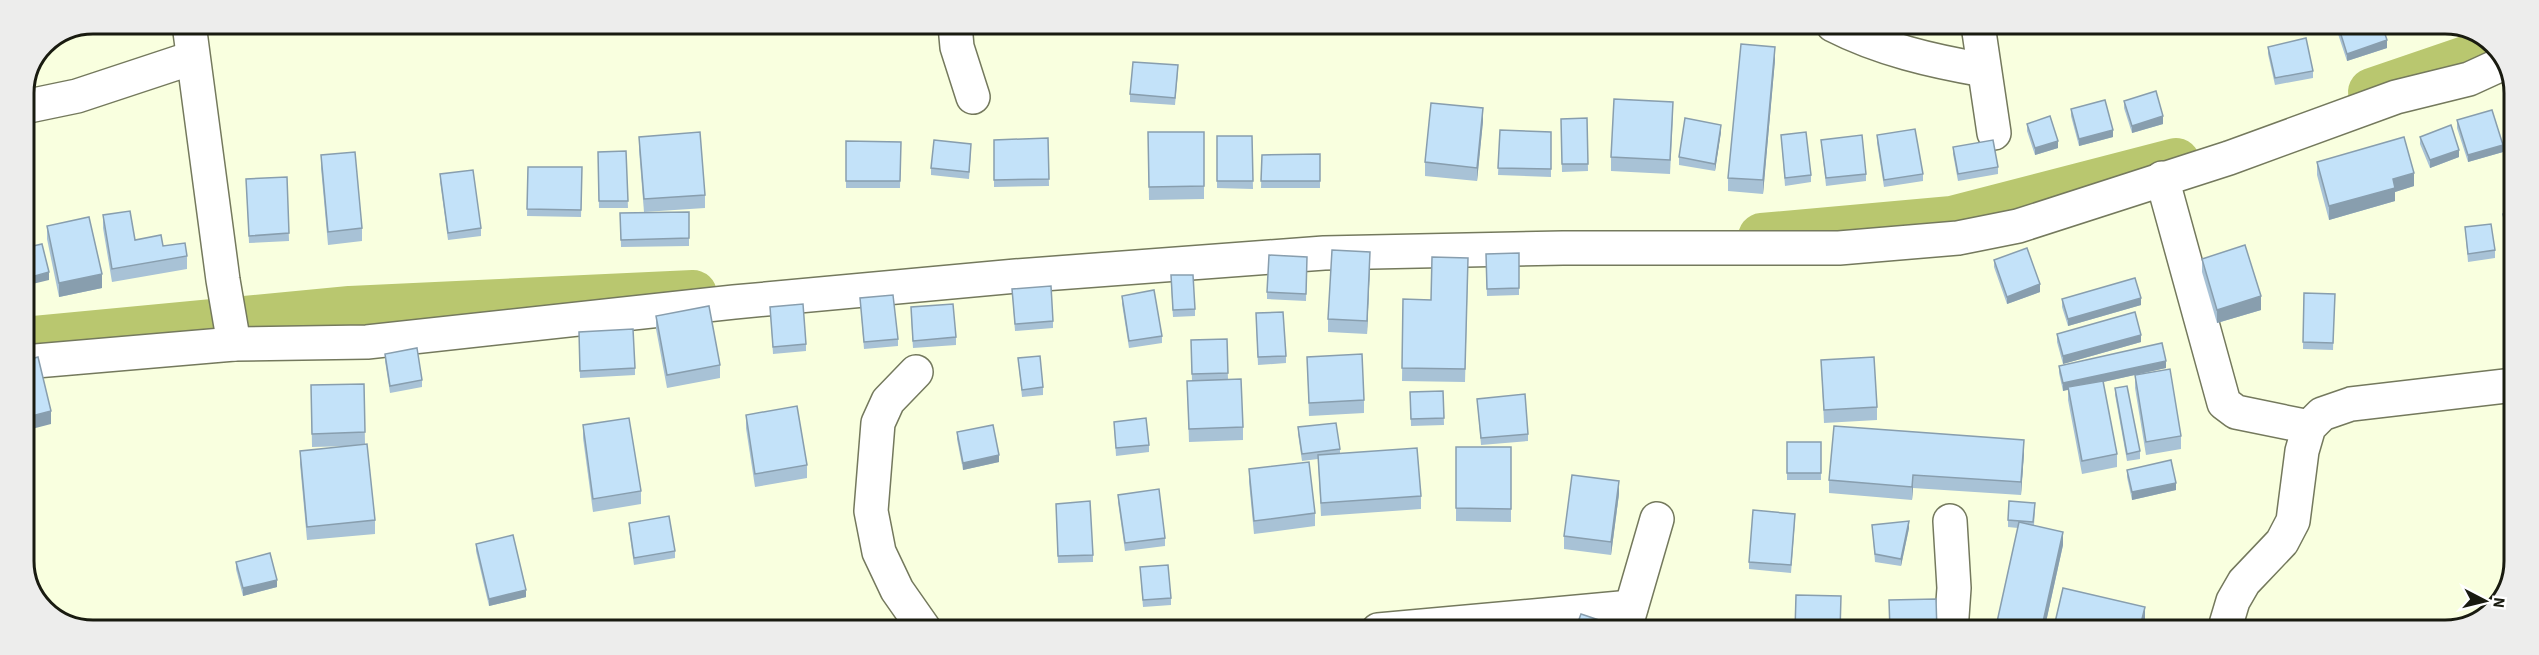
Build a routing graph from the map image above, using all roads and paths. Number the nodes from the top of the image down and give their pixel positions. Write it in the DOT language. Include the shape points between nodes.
graph roads {
  1 [pos="190,34"];
  2 [pos="956,34"];
  3 [pos="1851,34"];
  4 [pos="1979,34"];
  5 [pos="192,58"];
  6 [pos="2498,66"];
  7 [pos="1984,70"];
  8 [pos="973,97"];
  9 [pos="34,104"];
  10 [pos="1994,133"];
  11 [pos="2162,178"];
  12 [pos="234,344"];
  13 [pos="35,361"];
  14 [pos="916,372"];
  15 [pos="2504,387"];
  16 [pos="2309,427"];
  17 [pos="1657,519"];
  18 [pos="1950,521"];
  19 [pos="1628,619"];
  20 [pos="918,620"];
  21 [pos="1605,620"];
  22 [pos="1952,620"];
  23 [pos="2227,620"];
  1 -- 5 [label="street"];
  2 -- 8 [label="street"];
  3 -- 7 [label="street" via="1930,61"];
  4 -- 7 [label="street"];
  5 -- 9 [label="street" via="77,96"];
  5 -- 12 [label="street"];
  6 -- 11 [label="street" via="2469,79 2396,97"];
  7 -- 10 [label="street"];
  11 -- 12 [label="street" via="2018,226 1958,238 1871,246 1324,253 734,302 367,342"];
  11 -- 16 [label="street" via="2224,403 2236,412"];
  12 -- 13 [label="street"];
  14 -- 20 [label="street" via="888,401 878,423 871,511 879,552 897,590"];
  15 -- 16 [label="street" via="2351,404 2322,414"];
  16 -- 23 [label="street" via="2293,521 2282,542 2244,582"];
  17 -- 19 [label="street"];
  18 -- 22 [label="street"];
  19 -- 21 [label="street"];
}
